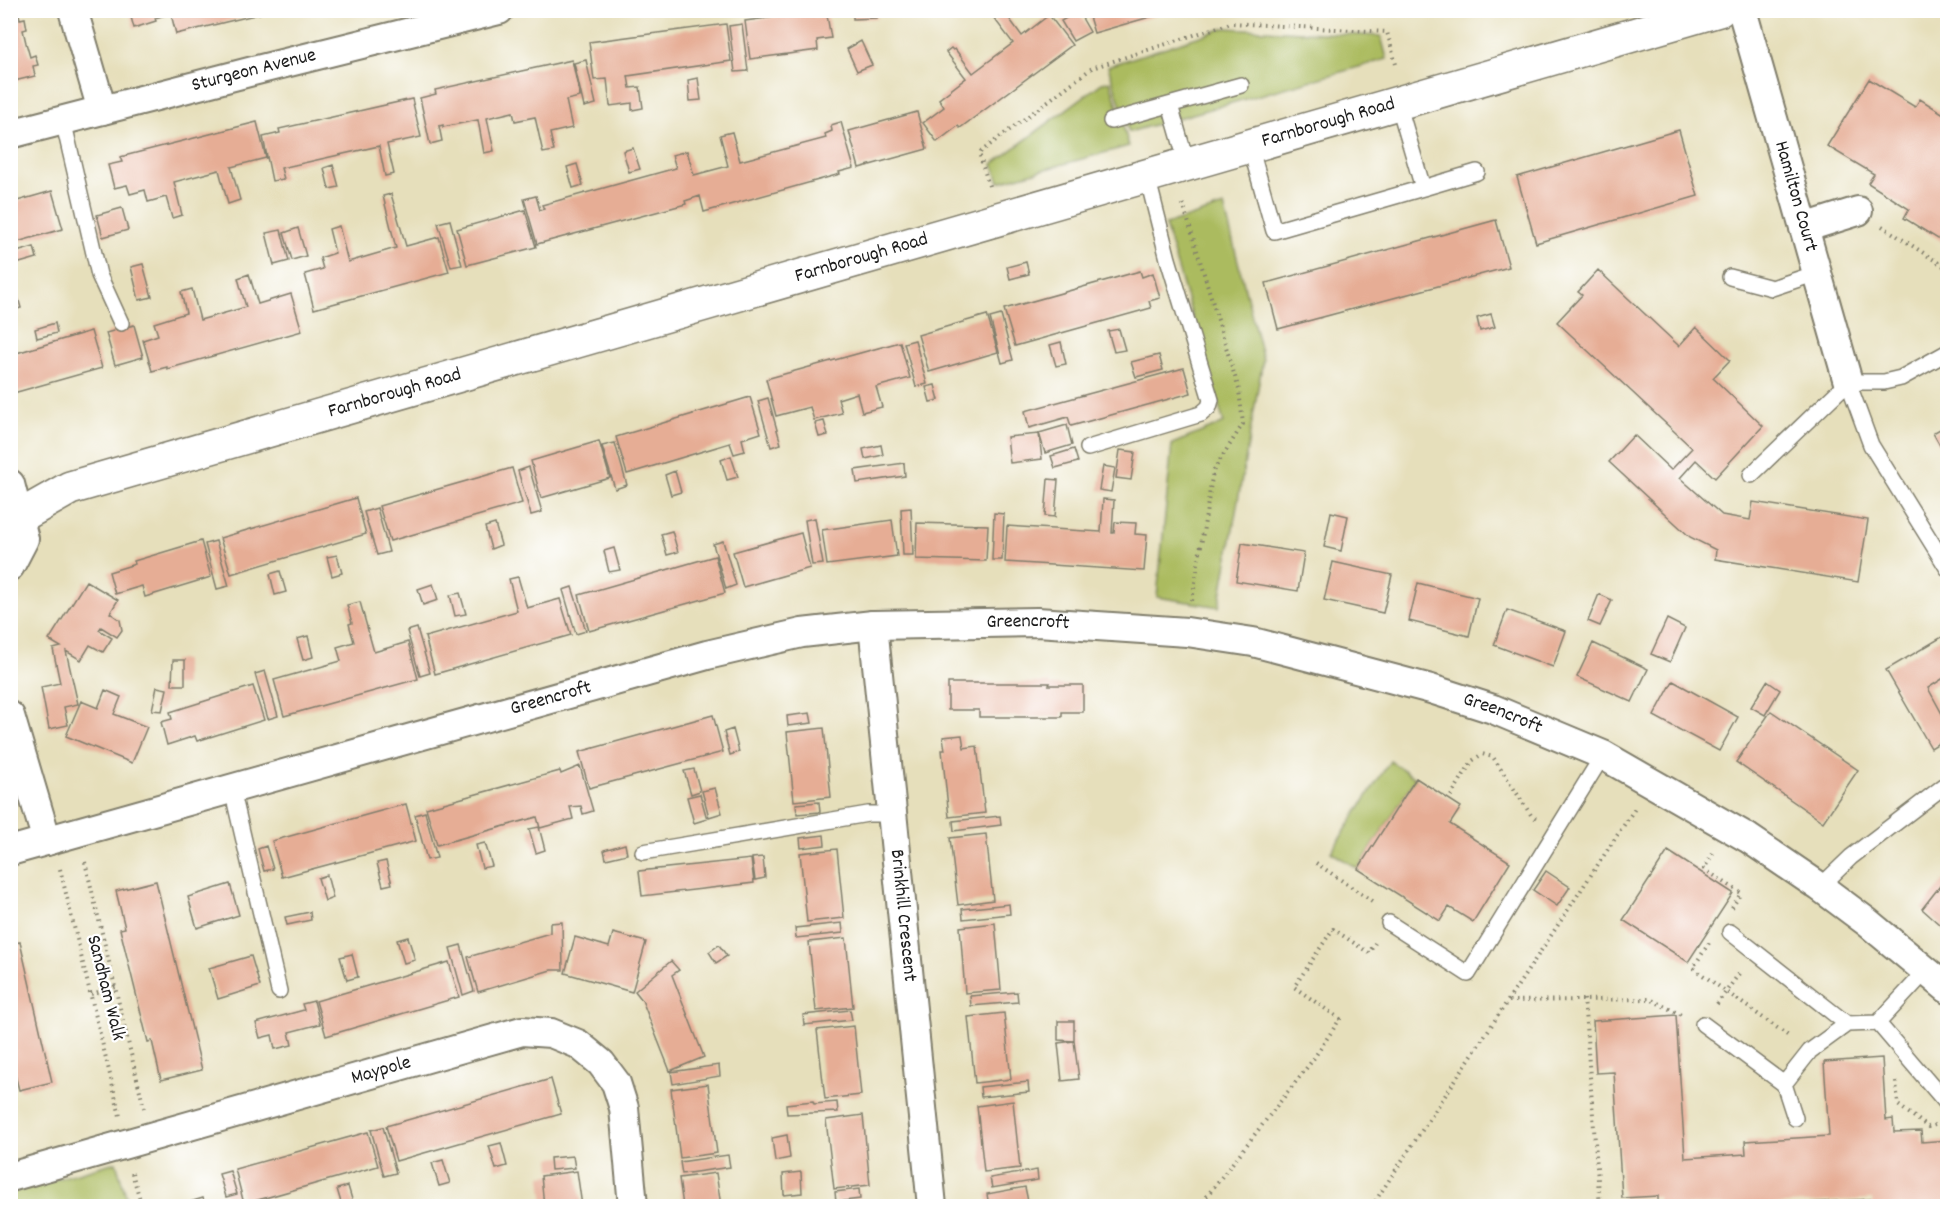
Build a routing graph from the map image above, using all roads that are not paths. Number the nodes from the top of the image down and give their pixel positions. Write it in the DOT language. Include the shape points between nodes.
graph roads {
  1 [pos="73,10"];
  2 [pos="499,10"];
  3 [pos="1719,10"];
  4 [pos="1742,10"];
  5 [pos="1241,85"];
  6 [pos="1398,103"];
  7 [pos="1170,105"];
  8 [pos="102,110"];
  9 [pos="63,120"];
  10 [pos="1111,121"];
  11 [pos="10,134"];
  12 [pos="1250,146"];
  13 [pos="1187,164"];
  14 [pos="1478,172"];
  15 [pos="1147,176"];
  16 [pos="1423,188"];
  17 [pos="1858,211"];
  18 [pos="1804,228"];
  19 [pos="1817,273"];
  20 [pos="1730,277"];
  21 [pos="121,323"];
  22 [pos="1947,352"];
  23 [pos="1848,382"];
  24 [pos="1088,448"];
  25 [pos="1751,475"];
  26 [pos="10,484"];
  27 [pos="15,517"];
  28 [pos="10,566"];
  29 [pos="1947,569"];
  30 [pos="873,625"];
  31 [pos="10,716"];
  32 [pos="1603,755"];
  33 [pos="1947,783"];
  34 [pos="232,789"];
  35 [pos="891,814"];
  36 [pos="46,841"];
  37 [pos="10,851"];
  38 [pos="643,852"];
  39 [pos="1820,886"];
  40 [pos="1389,923"];
  41 [pos="1730,932"];
  42 [pos="1927,970"];
  43 [pos="1947,989"];
  44 [pos="279,991"];
  45 [pos="1878,1023"];
  46 [pos="1703,1024"];
  47 [pos="1847,1024"];
  48 [pos="1784,1084"];
  49 [pos="1947,1105"];
  50 [pos="1795,1118"];
  51 [pos="10,1177"];
  52 [pos="633,1206"];
  53 [pos="932,1206"];
  1 -- 8 [label="street"];
  2 -- 8 [label="street, Sturgeon Avenue"];
  3 -- 6 [label="street, Farnborough Road"];
  4 -- 18 [label="street, Hamilton Court"];
  5 -- 7 [label="lane"];
  6 -- 12 [label="street, Farnborough Road"];
  6 -- 16 [label="lane"];
  7 -- 10 [label="lane"];
  7 -- 13 [label="lane"];
  8 -- 9 [label="street, Sturgeon Avenue"];
  9 -- 11 [label="street, Sturgeon Avenue"];
  9 -- 21 [label="lane" via="99,275"];
  12 -- 13 [label="street, Farnborough Road"];
  12 -- 16 [label="lane" via="1274,231"];
  13 -- 15 [label="street, Farnborough Road"];
  14 -- 16 [label="lane"];
  15 -- 24 [label="lane" via="1211,400 1201,414"];
  15 -- 27 [label="street, Farnborough Road" via="70,488"];
  17 -- 18 [label="street"];
  18 -- 19 [label="street, Hamilton Court"];
  19 -- 20 [label="lane" via="1772,288"];
  19 -- 23 [label="street, Hamilton Court"];
  22 -- 23 [label="lane" via="1901,378"];
  23 -- 25 [label="lane"];
  23 -- 29 [label="lane" via="1871,445"];
  26 -- 27 [label="street"];
  27 -- 28 [label="street" via="24,539"];
  30 -- 32 [label="street, Greencroft" via="1037,622 1187,632 1253,642 1493,709"];
  30 -- 34 [label="street, Greencroft" via="801,633 707,655"];
  30 -- 35 [label="street, Brinkhill Crescent"];
  31 -- 36 [label="street"];
  32 -- 39 [label="street, Greencroft" via="1748,838"];
  32 -- 40 [label="lane" via="1468,974"];
  33 -- 39 [label="lane"];
  34 -- 36 [label="street, Greencroft"];
  34 -- 44 [label="lane"];
  35 -- 38 [label="lane" via="868,814"];
  35 -- 53 [label="street, Brinkhill Crescent"];
  36 -- 37 [label="street, Greencroft"];
  39 -- 42 [label="street, Greencroft"];
  41 -- 47 [label="lane"];
  42 -- 43 [label="street, Greencroft"];
  42 -- 45 [label="lane"];
  45 -- 47 [label="lane"];
  45 -- 49 [label="lane"];
  46 -- 48 [label="lane"];
  47 -- 48 [label="lane" via="1810,1051"];
  48 -- 50 [label="lane"];
  51 -- 52 [label="street, Maypole" via="522,1031 551,1033 578,1044 601,1063 616,1083 624,1108"];
}
